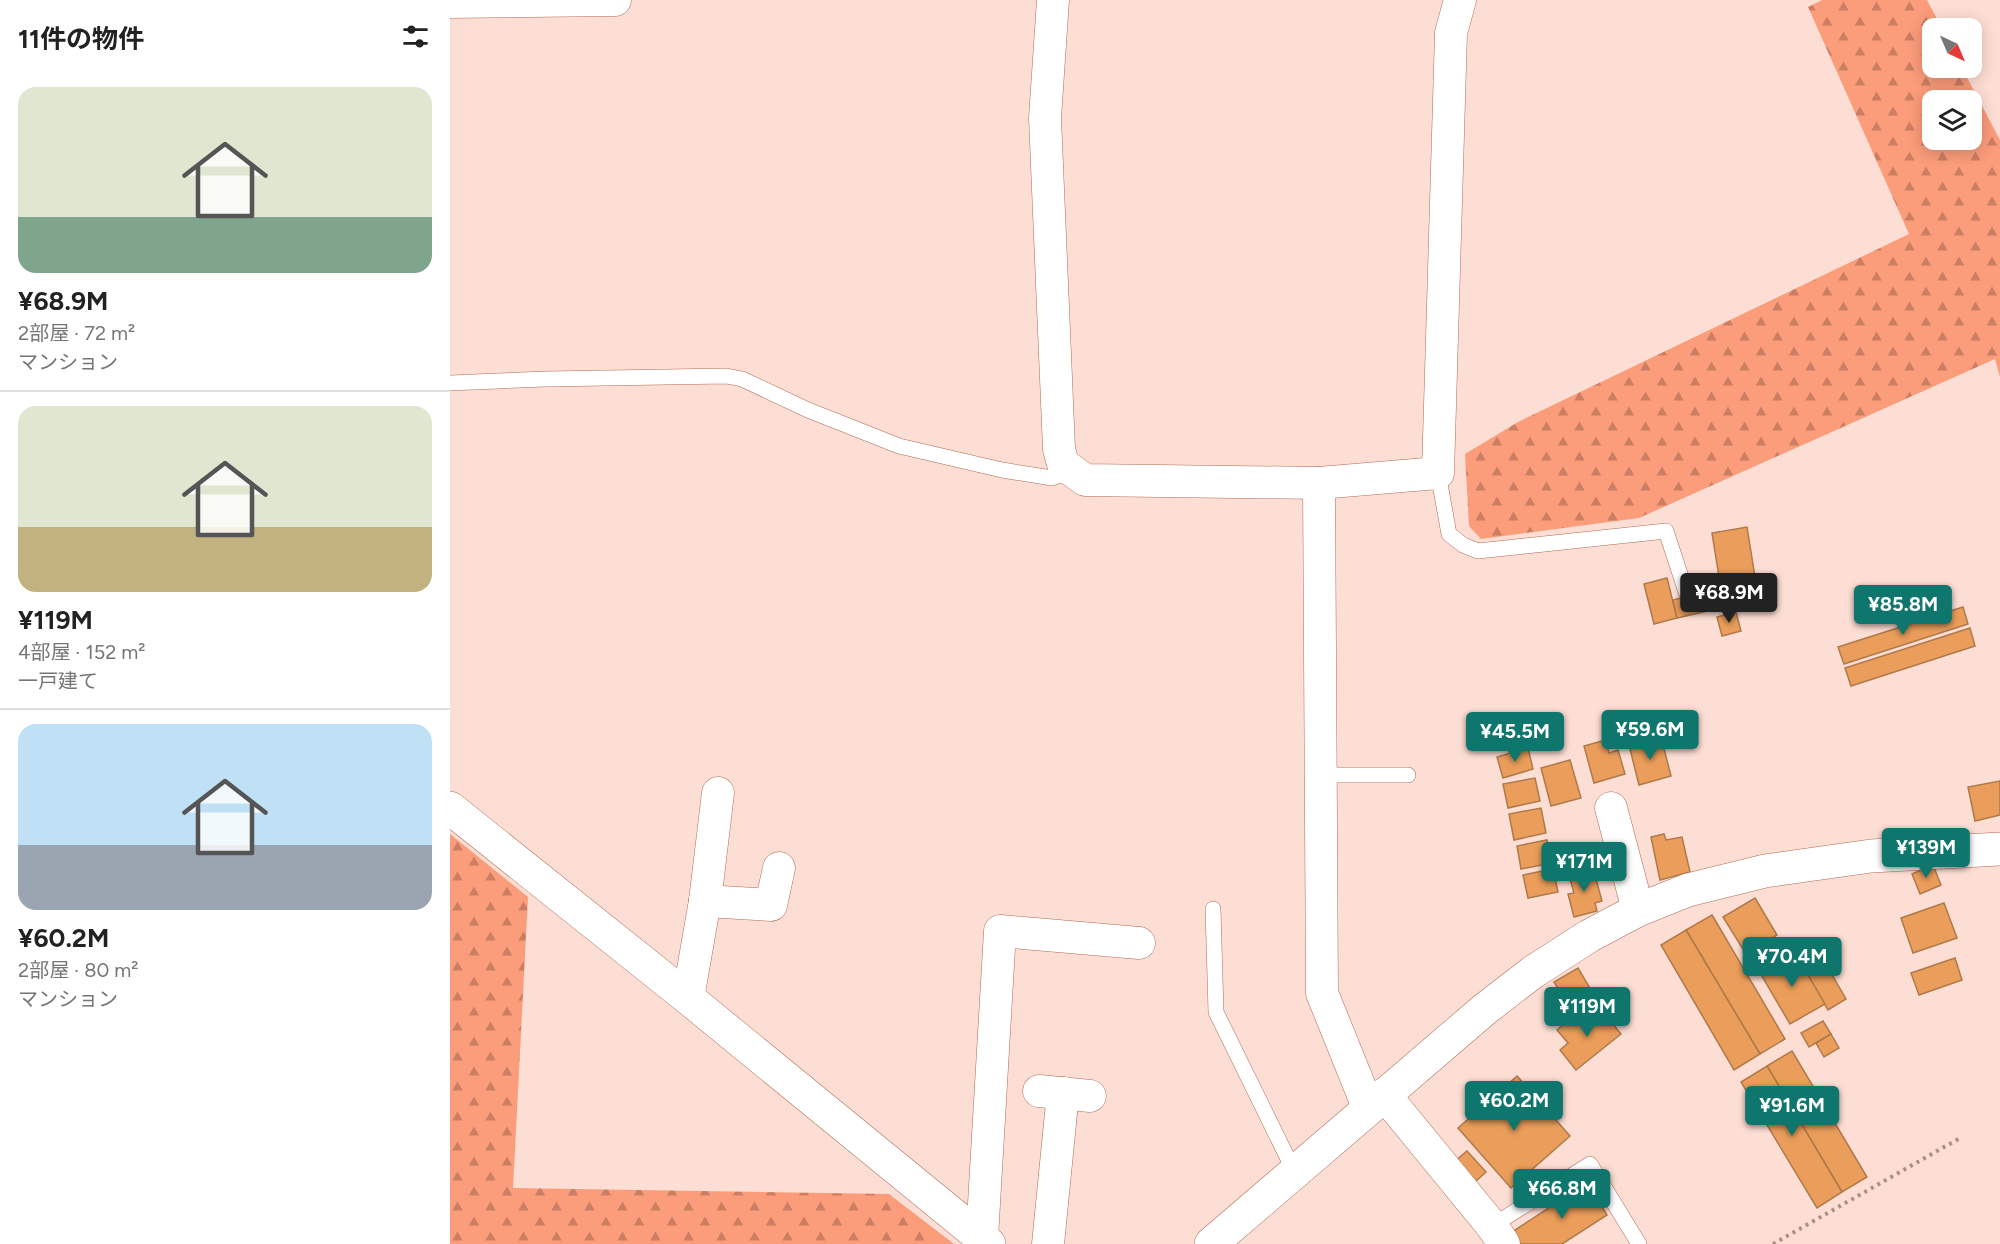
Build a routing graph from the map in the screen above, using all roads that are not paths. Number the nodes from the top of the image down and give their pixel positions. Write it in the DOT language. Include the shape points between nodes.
graph roads {
  1 [pos="615,0"];
  2 [pos="1053,0"];
  3 [pos="1460,0"];
  4 [pos="450,2"];
  5 [pos="450,383"];
  6 [pos="1072,471"];
  7 [pos="1438,473"];
  8 [pos="1319,483"];
  9 [pos="1686,592"];
  10 [pos="1321,775"];
  11 [pos="1408,775"];
  12 [pos="718,793"];
  13 [pos="450,808"];
  14 [pos="1611,808"];
  15 [pos="2000,849"];
  16 [pos="779,868"];
  17 [pos="705,901"];
  18 [pos="1213,909"];
  19 [pos="1638,910"];
  20 [pos="1139,943"];
  21 [pos="688,998"];
  22 [pos="1064,1093"];
  23 [pos="1376,1101"];
  24 [pos="1294,1171"];
  25 [pos="1498,1235"];
  26 [pos="985,1241"];
  27 [pos="1048,1244"];
  28 [pos="1211,1244"];
  29 [pos="1639,1244"];
  1 -- 4 [label="street"];
  2 -- 6 [label="street" via="1045,129 1059,449 1063,464"];
  3 -- 7 [label="street" via="1451,33"];
  5 -- 6 [label="lane" via="726,376 742,379 899,446 1052,478"];
  6 -- 8 [label="street" via="1085,480"];
  7 -- 8 [label="street"];
  7 -- 9 [label="lane" via="1449,534 1463,545 1478,551 1666,531"];
  8 -- 10 [label="street"];
  10 -- 11 [label="lane"];
  10 -- 23 [label="street" via="1322,993"];
  12 -- 17 [label="street"];
  13 -- 21 [label="street"];
  14 -- 19 [label="street"];
  15 -- 19 [label="street" via="1871,856 1765,871 1688,890"];
  16 -- 17 [label="street" via="771,905"];
  17 -- 21 [label="street"];
  18 -- 24 [label="lane" via="1216,1012"];
  19 -- 23 [label="street" via="1533,972"];
  20 -- 26 [label="street" via="1000,931"];
  21 -- 26 [label="street"];
  22 -- 27 [label="street"];
  23 -- 24 [label="street"];
  23 -- 25 [label="street"];
  24 -- 28 [label="street"];
  25 -- 29 [label="lane" via="1590,1164"];
}
